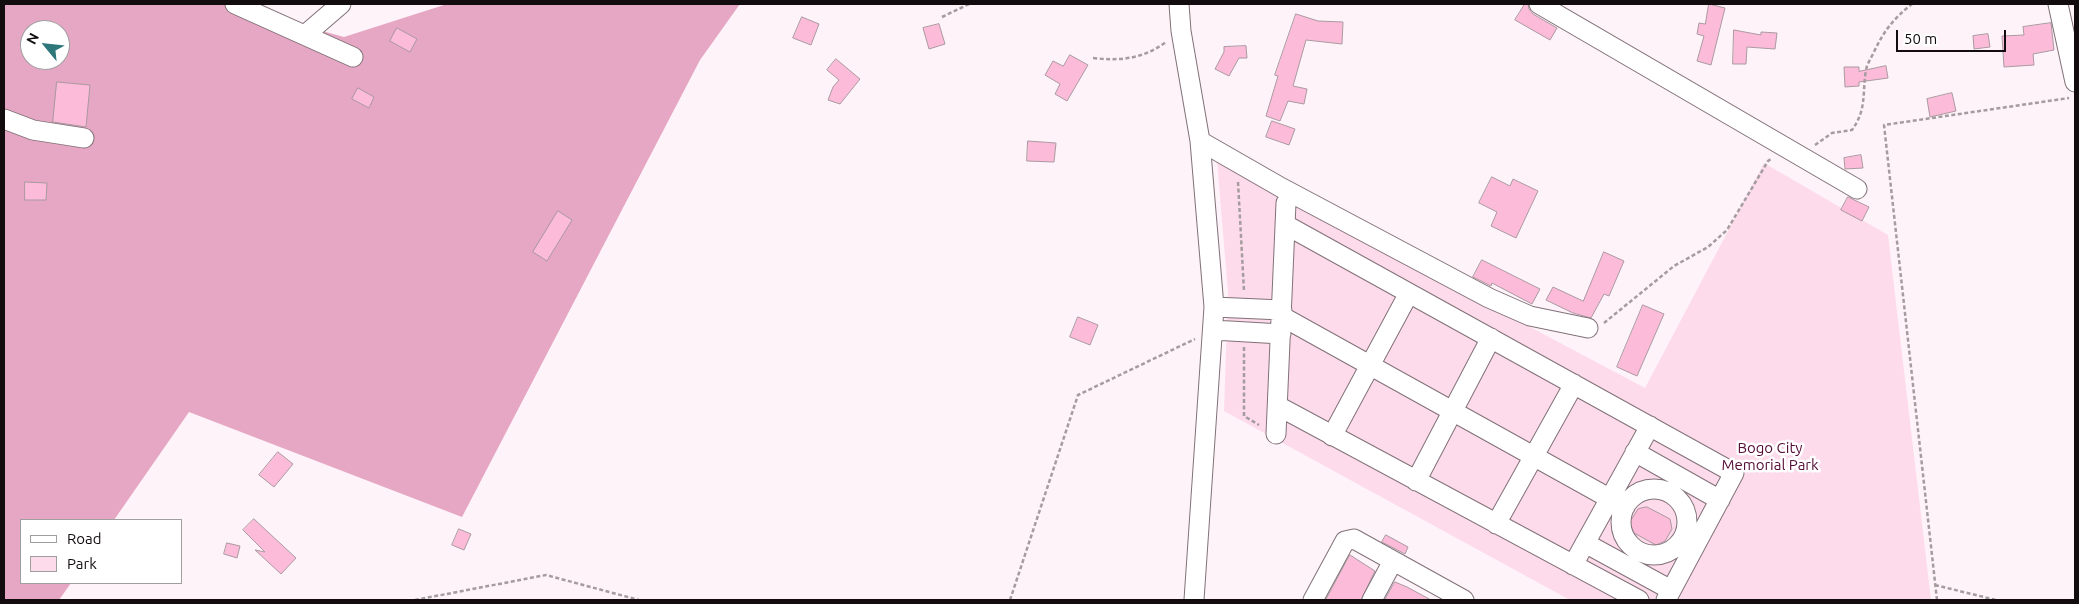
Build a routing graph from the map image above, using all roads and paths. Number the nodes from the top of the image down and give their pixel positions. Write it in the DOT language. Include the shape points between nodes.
graph roads {
  1 [pos="235,4"];
  2 [pos="341,4"];
  3 [pos="969,4"];
  4 [pos="1179,4"];
  5 [pos="1539,4"];
  6 [pos="1912,4"];
  7 [pos="2058,4"];
  8 [pos="942,17"];
  9 [pos="1181,31"];
  10 [pos="305,35"];
  11 [pos="353,57"];
  12 [pos="1093,58"];
  13 [pos="2075,82"];
  14 [pos="2075,97"];
  15 [pos="4,119"];
  16 [pos="84,138"];
  17 [pos="1200,141"];
  18 [pos="1794,153"];
  19 [pos="1857,189"];
  20 [pos="1286,203"];
  21 [pos="1286,225"];
  22 [pos="1409,293"];
  23 [pos="1214,307"];
  24 [pos="1282,320"];
  25 [pos="1588,328"];
  26 [pos="1213,330"];
  27 [pos="1491,338"];
  28 [pos="1370,365"];
  29 [pos="1574,384"];
  30 [pos="1278,406"];
  31 [pos="1453,411"];
  32 [pos="1650,426"];
  33 [pos="1276,434"];
  34 [pos="1332,436"];
  35 [pos="1636,452"];
  36 [pos="1534,456"];
  37 [pos="1416,481"];
  38 [pos="1720,500"];
  39 [pos="1617,503"];
  40 [pos="1496,524"];
  41 [pos="1690,541"];
  42 [pos="1585,543"];
  43 [pos="1393,561"];
  44 [pos="1573,565"];
  45 [pos="1936,586"];
  46 [pos="1668,595"];
  47 [pos="415,600"];
  48 [pos="639,600"];
  49 [pos="1010,600"];
  50 [pos="1194,600"];
  51 [pos="1313,600"];
  52 [pos="1372,600"];
  53 [pos="1464,600"];
  54 [pos="1639,600"];
  55 [pos="1937,600"];
  56 [pos="1996,600"];
  1 -- 10 [label="street"];
  2 -- 10 [label="street"];
  3 -- 8 [label="path"];
  4 -- 9 [label="street"];
  5 -- 18 [label="street"];
  6 -- 18 [label="path" via="1896,16 1882,34 1866,69 1864,103 1852,130 1832,133 1807,150"];
  7 -- 13 [label="street"];
  9 -- 12 [label="path" via="1152,52 1119,60"];
  9 -- 17 [label="street"];
  10 -- 11 [label="street"];
  14 -- 45 [label="path" via="1884,125"];
  15 -- 16 [label="street" via="33,130"];
  17 -- 23 [label="street"];
  17 -- 25 [label="street" via="1489,298 1530,316"];
  18 -- 19 [label="street"];
  18 -- 25 [label="path" via="1781,151 1768,161 1727,230 1644,288 1611,319"];
  20 -- 21 [label="street"];
  21 -- 22 [label="street"];
  21 -- 24 [label="street"];
  22 -- 27 [label="street"];
  22 -- 28 [label="street"];
  23 -- 24 [label="street"];
  23 -- 26 [label="street"];
  24 -- 26 [label="street"];
  24 -- 28 [label="street"];
  24 -- 30 [label="street"];
  26 -- 49 [label="path" via="1078,395"];
  26 -- 50 [label="street"];
  27 -- 29 [label="street"];
  27 -- 31 [label="street"];
  28 -- 31 [label="street"];
  28 -- 34 [label="street"];
  29 -- 32 [label="street"];
  29 -- 36 [label="street"];
  30 -- 33 [label="street"];
  30 -- 34 [label="street"];
  31 -- 36 [label="street"];
  31 -- 37 [label="street"];
  32 -- 35 [label="street"];
  32 -- 38 [label="street" via="1734,473"];
  34 -- 37 [label="street"];
  35 -- 38 [label="street"];
  35 -- 39 [label="street"];
  36 -- 39 [label="street"];
  36 -- 40 [label="street"];
  37 -- 40 [label="street"];
  38 -- 41 [label="street"];
  39 -- 41 [label="street" via="1649,490 1669,493 1678,499 1685,512"];
  39 -- 41 [label="street" via="1624,537 1639,552 1659,555"];
  39 -- 42 [label="street"];
  40 -- 44 [label="street"];
  41 -- 46 [label="street"];
  42 -- 44 [label="street"];
  42 -- 46 [label="street"];
  43 -- 51 [label="street" via="1354,539 1345,541"];
  43 -- 52 [label="street"];
  43 -- 53 [label="street"];
  44 -- 54 [label="street"];
  45 -- 55 [label="path"];
  45 -- 56 [label="path"];
  47 -- 48 [label="path" via="546,574"];
}
